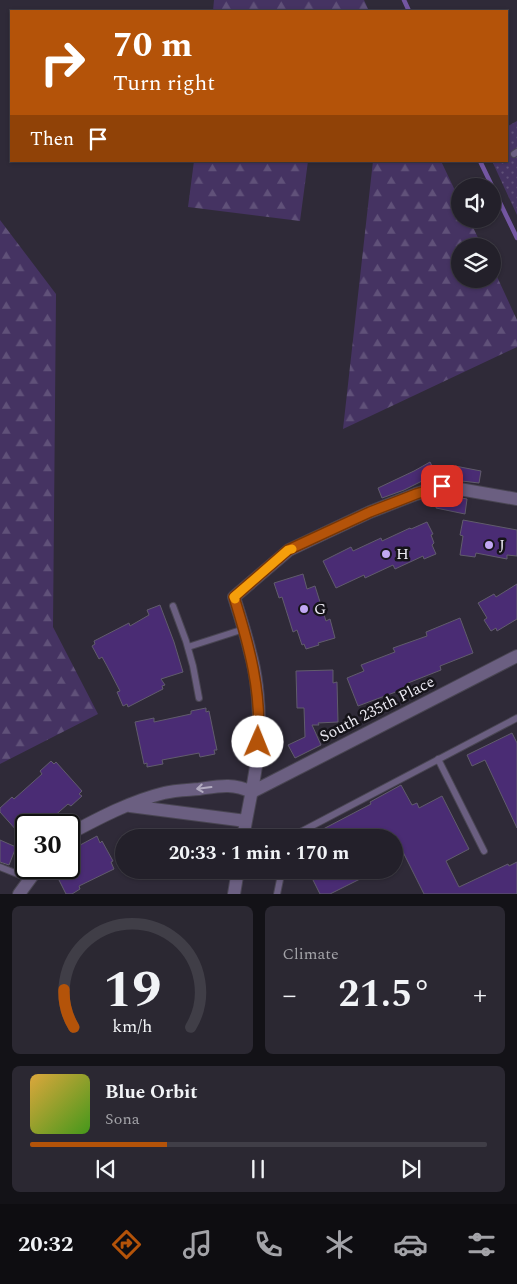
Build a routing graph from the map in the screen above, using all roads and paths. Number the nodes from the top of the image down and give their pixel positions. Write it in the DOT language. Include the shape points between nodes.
graph roads {
  1 [pos="517,499"];
  2 [pos="173,606"];
  3 [pos="244,629"];
  4 [pos="188,648"];
  5 [pos="517,656"];
  6 [pos="199,698"];
  7 [pos="517,718"];
  8 [pos="438,759"];
  9 [pos="252,792"];
  10 [pos="127,806"];
  11 [pos="246,822"];
  12 [pos="80,828"];
  13 [pos="245,829"];
  14 [pos="306,829"];
  15 [pos="484,851"];
  16 [pos="0,867"];
  17 [pos="15,873"];
  18 [pos="30,879"];
  19 [pos="236,879"];
  20 [pos="280,879"];
  21 [pos="19,894"];
  22 [pos="234,894"];
  23 [pos="277,894"];
  1 -- 3 [label="street" via="442,486 370,512 288,550 234,597"];
  2 -- 4 [label="lane"];
  3 -- 4 [label="lane"];
  3 -- 9 [label="street" via="251,654 259,729"];
  4 -- 6 [label="lane"];
  5 -- 9 [label="street, South 235th Place"];
  7 -- 8 [label="lane"];
  8 -- 14 [label="lane"];
  8 -- 15 [label="lane"];
  9 -- 10 [label="street, one-way" via="225,785 165,793"];
  9 -- 11 [label="street"];
  10 -- 11 [label="street"];
  10 -- 12 [label="street"];
  11 -- 13 [label="street"];
  16 -- 17 [label="lane"];
  18 -- 21 [label="street"];
  19 -- 22 [label="street"];
  20 -- 23 [label="lane"];
}
